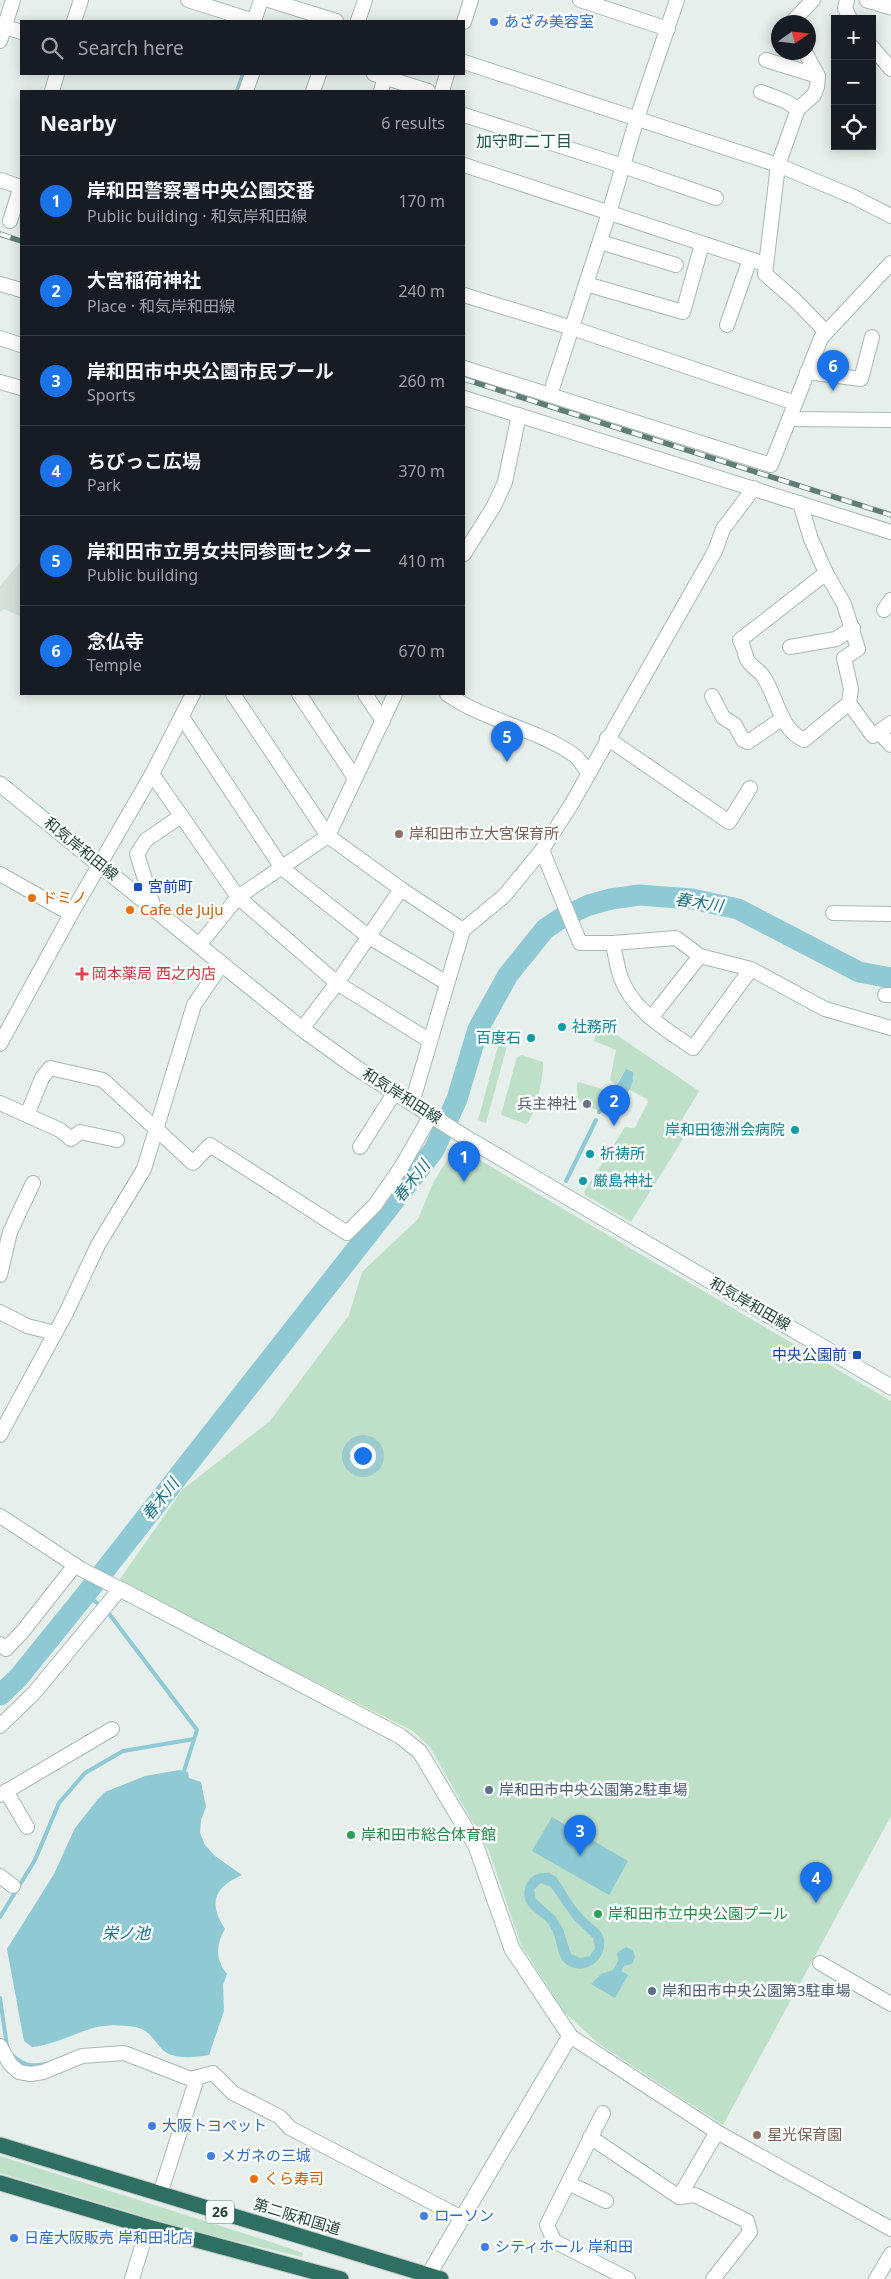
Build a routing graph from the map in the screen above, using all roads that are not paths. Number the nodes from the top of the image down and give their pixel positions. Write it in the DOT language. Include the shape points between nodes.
graph roads {
  1 [pos="13,0"];
  2 [pos="81,0"];
  3 [pos="188,0"];
  4 [pos="261,0"];
  5 [pos="269,0"];
  6 [pos="365,0"];
  7 [pos="471,0"];
  8 [pos="580,0"];
  9 [pos="677,0"];
  10 [pos="814,0"];
  11 [pos="847,0"];
  12 [pos="867,0"];
  13 [pos="891,8"];
  14 [pos="799,15"];
  15 [pos="848,15"];
  16 [pos="74,20"];
  17 [pos="251,20"];
  18 [pos="254,20"];
  19 [pos="333,20"];
  20 [pos="358,20"];
  21 [pos="465,20"];
  22 [pos="2,26"];
  23 [pos="668,29"];
  24 [pos="20,32"];
  25 [pos="0,41"];
  26 [pos="876,52"];
  27 [pos="766,60"];
  28 [pos="809,60"];
  29 [pos="465,62"];
  30 [pos="891,69"];
  31 [pos="57,75"];
  32 [pos="252,75"];
  33 [pos="319,75"];
  34 [pos="447,75"];
  35 [pos="380,76"];
  36 [pos="818,76"];
  37 [pos="52,90"];
  38 [pos="246,90"];
  39 [pos="314,90"];
  40 [pos="381,90"];
  41 [pos="425,90"];
  42 [pos="442,90"];
  43 [pos="766,97"];
  44 [pos="798,109"];
  45 [pos="465,115"];
  46 [pos="637,118"];
  47 [pos="465,165"];
  48 [pos="778,165"];
  49 [pos="623,166"];
  50 [pos="0,180"];
  51 [pos="20,187"];
  52 [pos="20,190"];
  53 [pos="716,198"];
  54 [pos="609,213"];
  55 [pos="891,216"];
  56 [pos="10,221"];
  57 [pos="600,242"];
  58 [pos="702,244"];
  59 [pos="750,259"];
  60 [pos="891,262"];
  61 [pos="765,264"];
  62 [pos="676,265"];
  63 [pos="0,284"];
  64 [pos="586,284"];
  65 [pos="20,290"];
  66 [pos="465,295"];
  67 [pos="727,325"];
  68 [pos="572,328"];
  69 [pos="825,331"];
  70 [pos="872,337"];
  71 [pos="0,338"];
  72 [pos="20,339"];
  73 [pos="465,368"];
  74 [pos="808,372"];
  75 [pos="0,382"];
  76 [pos="20,388"];
  77 [pos="550,395"];
  78 [pos="465,398"];
  79 [pos="795,403"];
  80 [pos="519,415"];
  81 [pos="789,419"];
  82 [pos="891,420"];
  83 [pos="754,488"];
  84 [pos="800,503"];
  85 [pos="891,532"];
  86 [pos="465,552"];
  87 [pos="826,573"];
  88 [pos="853,628"];
  89 [pos="790,647"];
  90 [pos="193,695"];
  91 [pos="234,695"];
  92 [pos="300,695"];
  93 [pos="365,695"];
  94 [pos="395,695"];
  95 [pos="448,695"];
  96 [pos="712,696"];
  97 [pos="849,703"];
  98 [pos="182,717"];
  99 [pos="783,718"];
  100 [pos="383,720"];
  101 [pos="891,723"];
  102 [pos="879,732"];
  103 [pos="607,738"];
  104 [pos="891,744"];
  105 [pos="152,774"];
  106 [pos="589,774"];
  107 [pos="355,778"];
  108 [pos="0,784"];
  109 [pos="750,788"];
  110 [pos="181,816"];
  111 [pos="328,836"];
  112 [pos="542,850"];
  113 [pos="100,864"];
  114 [pos="282,868"];
  115 [pos="0,874"];
  116 [pos="401,889"];
  117 [pos="238,898"];
  118 [pos="154,908"];
  119 [pos="833,913"];
  120 [pos="71,914"];
  121 [pos="891,914"];
  122 [pos="463,930"];
  123 [pos="370,937"];
  124 [pos="613,943"];
  125 [pos="199,945"];
  126 [pos="700,956"];
  127 [pos="222,964"];
  128 [pos="751,969"];
  129 [pos="447,983"];
  130 [pos="337,984"];
  131 [pos="652,1018"];
  132 [pos="891,1028"];
  133 [pos="302,1029"];
  134 [pos="430,1041"];
  135 [pos="0,1044"];
  136 [pos="395,1092"];
  137 [pos="0,1103"];
  138 [pos="412,1103"];
  139 [pos="27,1115"];
  140 [pos="433,1116"];
  141 [pos="156,1128"];
  142 [pos="117,1140"];
  143 [pos="360,1147"];
  144 [pos="34,1182"];
  145 [pos="0,1275"];
  146 [pos="0,1312"];
  147 [pos="55,1333"];
  148 [pos="890,1384"];
  149 [pos="0,1435"];
  150 [pos="0,1516"];
  151 [pos="78,1567"];
  152 [pos="117,1588"];
  153 [pos="2,1650"];
  154 [pos="0,1726"];
  155 [pos="112,1729"];
  156 [pos="3,1793"];
  157 [pos="27,1827"];
  158 [pos="0,1876"];
  159 [pos="13,1886"];
  160 [pos="820,1963"];
  161 [pos="891,2004"];
  162 [pos="570,2036"];
  163 [pos="0,2046"];
  164 [pos="197,2078"];
  165 [pos="603,2113"];
  166 [pos="717,2132"];
  167 [pos="590,2137"];
  168 [pos="0,2145"];
  169 [pos="0,2182"];
  170 [pos="568,2183"];
  171 [pos="160,2194"];
  172 [pos="680,2197"];
  173 [pos="606,2201"];
  174 [pos="462,2218"];
  175 [pos="148,2227"];
  176 [pos="891,2228"];
  177 [pos="891,2254"];
  178 [pos="432,2278"];
  179 [pos="132,2279"];
  180 [pos="341,2279"];
  181 [pos="628,2279"];
  182 [pos="713,2279"];
  183 [pos="876,2279"];
  1 -- 22 [label="street"];
  2 -- 16 [label="street"];
  3 -- 17 [label="street"];
  4 -- 18 [label="street"];
  5 -- 19 [label="street"];
  6 -- 20 [label="street"];
  7 -- 21 [label="street"];
  8 -- 23 [label="street"];
  9 -- 23 [label="street"];
  10 -- 14 [label="street"];
  11 -- 15 [label="street" via="845,8"];
  12 -- 13 [label="main road"];
  22 -- 24 [label="street"];
  22 -- 25 [label="street"];
  23 -- 46 [label="street"];
  26 -- 30 [label="street"];
  27 -- 36 [label="street"];
  28 -- 36 [label="street"];
  29 -- 46 [label="street"];
  31 -- 37 [label="street"];
  32 -- 38 [label="street"];
  33 -- 39 [label="street"];
  34 -- 42 [label="street"];
  35 -- 40 [label="street"];
  35 -- 41 [label="street"];
  36 -- 44 [label="street" via="814,95"];
  43 -- 44 [label="street" via="786,101"];
  44 -- 48 [label="street"];
  45 -- 49 [label="street"];
  46 -- 48 [label="street"];
  46 -- 49 [label="street"];
  47 -- 54 [label="street"];
  48 -- 55 [label="street" via="854,196"];
  48 -- 61 [label="street"];
  49 -- 53 [label="street"];
  49 -- 54 [label="street"];
  50 -- 51 [label="street"];
  52 -- 56 [label="street"];
  54 -- 57 [label="street"];
  54 -- 58 [label="street"];
  57 -- 62 [label="street"];
  57 -- 64 [label="street"];
  58 -- 59 [label="street"];
  58 -- 64 [label="street" via="683,312"];
  59 -- 61 [label="street"];
  59 -- 67 [label="street"];
  60 -- 69 [label="street"];
  61 -- 69 [label="street" via="765,274"];
  63 -- 65 [label="street"];
  64 -- 68 [label="street"];
  66 -- 68 [label="street"];
  68 -- 77 [label="street"];
  68 -- 79 [label="street"];
  69 -- 74 [label="street"];
  70 -- 74 [label="street" via="860,379"];
  71 -- 72 [label="street"];
  73 -- 77 [label="street"];
  74 -- 79 [label="street"];
  75 -- 76 [label="street"];
  77 -- 81 [label="street" via="771,465"];
  78 -- 80 [label="street"];
  79 -- 81 [label="street"];
  80 -- 83 [label="street"];
  80 -- 86 [label="street" via="505,482"];
  81 -- 82 [label="street"];
  83 -- 84 [label="street"];
  83 -- 103 [label="street" via="723,529 715,551"];
  84 -- 85 [label="street"];
  84 -- 87 [label="street"];
  87 -- 88 [label="street"];
  87 -- 99 [label="street" via="740,640 747,660 763,675"];
  88 -- 89 [label="street" via="836,639"];
  88 -- 97 [label="street" via="858,649 844,658 851,689"];
  90 -- 98 [label="street"];
  91 -- 111 [label="street"];
  92 -- 107 [label="street"];
  93 -- 100 [label="street"];
  94 -- 100 [label="street"];
  95 -- 106 [label="street" via="576,756"];
  96 -- 99 [label="street" via="723,717 735,725 743,740 748,742"];
  97 -- 99 [label="street" via="804,740 796,737"];
  97 -- 102 [label="street" via="873,736"];
  98 -- 105 [label="street"];
  98 -- 114 [label="street"];
  100 -- 107 [label="street"];
  101 -- 102 [label="street"];
  102 -- 104 [label="street"];
  103 -- 106 [label="street"];
  103 -- 109 [label="street" via="730,822"];
  105 -- 110 [label="street"];
  105 -- 113 [label="street"];
  106 -- 112 [label="street"];
  107 -- 111 [label="street"];
  108 -- 113 [label="main road, 和気岸和田線"];
  110 -- 117 [label="street"];
  110 -- 118 [label="street" via="146,840 137,854"];
  111 -- 114 [label="street"];
  111 -- 116 [label="street"];
  112 -- 122 [label="street" via="504,896"];
  112 -- 124 [label="street" via="580,943"];
  113 -- 118 [label="main road, 和気岸和田線"];
  113 -- 120 [label="street"];
  114 -- 117 [label="street"];
  114 -- 123 [label="street"];
  115 -- 120 [label="street"];
  116 -- 122 [label="street"];
  116 -- 123 [label="street"];
  117 -- 125 [label="street"];
  117 -- 130 [label="street"];
  118 -- 125 [label="main road, 和気岸和田線"];
  119 -- 121 [label="street"];
  120 -- 135 [label="street"];
  122 -- 129 [label="street"];
  123 -- 129 [label="street"];
  123 -- 130 [label="street"];
  124 -- 126 [label="street" via="676,938"];
  124 -- 131 [label="street" via="624,984 633,1000"];
  125 -- 127 [label="main road, 和気岸和田線"];
  126 -- 128 [label="street"];
  126 -- 131 [label="street"];
  127 -- 133 [label="main road, 和気岸和田線"];
  127 -- 141 [label="street" via="194,1005"];
  128 -- 131 [label="street" via="693,1048"];
  128 -- 132 [label="street" via="826,1009"];
  129 -- 134 [label="street"];
  130 -- 133 [label="street"];
  130 -- 134 [label="street"];
  133 -- 136 [label="main road, 和気岸和田線"];
  134 -- 138 [label="street"];
  136 -- 138 [label="main road, 和気岸和田線"];
  136 -- 143 [label="street"];
  137 -- 139 [label="street"];
  138 -- 140 [label="main road, 和気岸和田線"];
  139 -- 141 [label="street" via="42,1078 50,1068 103,1080"];
  139 -- 142 [label="street" via="60,1130 71,1139 80,1132"];
  140 -- 141 [label="street" via="375,1205 347,1233 210,1145 193,1162"];
  140 -- 148 [label="main road, 和気岸和田線"];
  141 -- 147 [label="street" via="144,1170 98,1246"];
  144 -- 145 [label="street" via="10,1232"];
  146 -- 147 [label="street" via="27,1326"];
  147 -- 149 [label="street"];
  150 -- 151 [label="street"];
  151 -- 152 [label="street"];
  151 -- 153 [label="street" via="23,1631"];
  152 -- 154 [label="street" via="34,1692"];
  152 -- 162 [label="main road" via="400,1736 420,1752 476,1846 512,1948"];
  155 -- 156 [label="street"];
  156 -- 157 [label="street"];
  158 -- 159 [label="street"];
  160 -- 161 [label="street"];
  162 -- 166 [label="street"];
  162 -- 174 [label="main road"];
  163 -- 164 [label="street" via="10,2064 19,2072 31,2074 82,2056 124,2053 191,2079"];
  164 -- 171 [label="street"];
  164 -- 174 [label="street" via="214,2073 233,2093 280,2117 290,2128"];
  165 -- 167 [label="street"];
  166 -- 172 [label="street"];
  166 -- 176 [label="street"];
  167 -- 170 [label="street"];
  167 -- 172 [label="street"];
  168 -- 171 [label="highway, 第二阪和国道 / 26"];
  169 -- 175 [label="highway, 26"];
  170 -- 173 [label="street"];
  170 -- 181 [label="street" via="547,2225 554,2241"];
  171 -- 178 [label="highway, 第二阪和国道 / 26"];
  172 -- 182 [label="street" via="696,2195 747,2221 750,2232"];
  174 -- 178 [label="main road"];
  175 -- 179 [label="street"];
  175 -- 180 [label="highway, 26"];
  177 -- 183 [label="street"];
}
